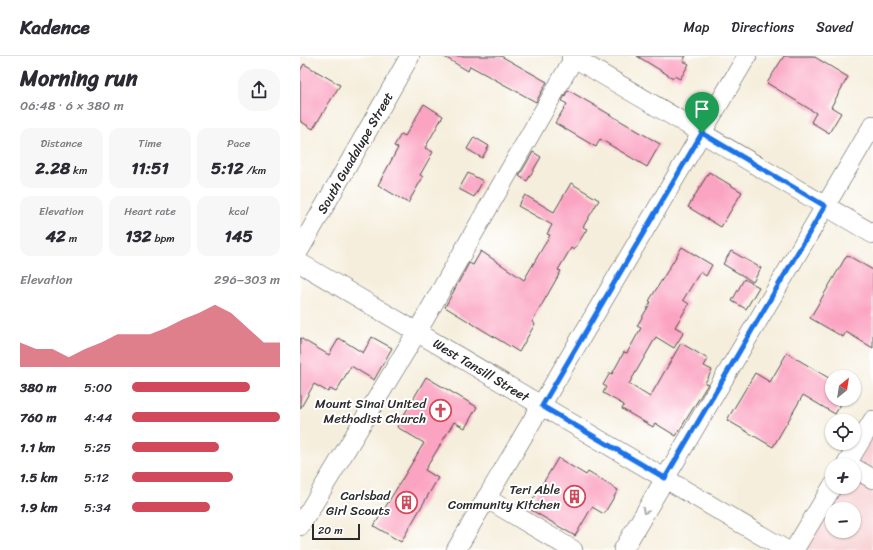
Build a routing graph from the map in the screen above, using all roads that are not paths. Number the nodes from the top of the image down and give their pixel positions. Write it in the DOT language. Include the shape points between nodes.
graph roads {
  1 [pos="410,56"];
  2 [pos="747,56"];
  3 [pos="573,57"];
  4 [pos="873,125"];
  5 [pos="702,133"];
  6 [pos="825,206"];
  7 [pos="873,234"];
  8 [pos="300,249"];
  9 [pos="300,263"];
  10 [pos="417,332"];
  11 [pos="542,406"];
  12 [pos="873,420"];
  13 [pos="853,458"];
  14 [pos="861,473"];
  15 [pos="665,478"];
  16 [pos="873,480"];
  17 [pos="828,494"];
  18 [pos="486,498"];
  19 [pos="300,526"];
  20 [pos="456,550"];
  21 [pos="573,550"];
  22 [pos="623,550"];
  23 [pos="786,550"];
  24 [pos="794,550"];
  1 -- 8 [label="street, South Guadalupe Street"];
  2 -- 5 [label="street"];
  3 -- 5 [label="street"];
  3 -- 10 [label="street"];
  4 -- 6 [label="street"];
  5 -- 6 [label="street"];
  5 -- 11 [label="street"];
  6 -- 7 [label="street"];
  6 -- 15 [label="street"];
  9 -- 10 [label="street, West Tansill Street"];
  10 -- 11 [label="street, West Tansill Street"];
  10 -- 19 [label="street"];
  11 -- 15 [label="street, West Tansill Street"];
  11 -- 18 [label="street"];
  12 -- 13 [label="street"];
  14 -- 16 [label="street"];
  15 -- 22 [label="street, one-way"];
  15 -- 23 [label="street, West Tansill Street"];
  17 -- 24 [label="street"];
  18 -- 20 [label="street"];
  18 -- 21 [label="street"];
}
